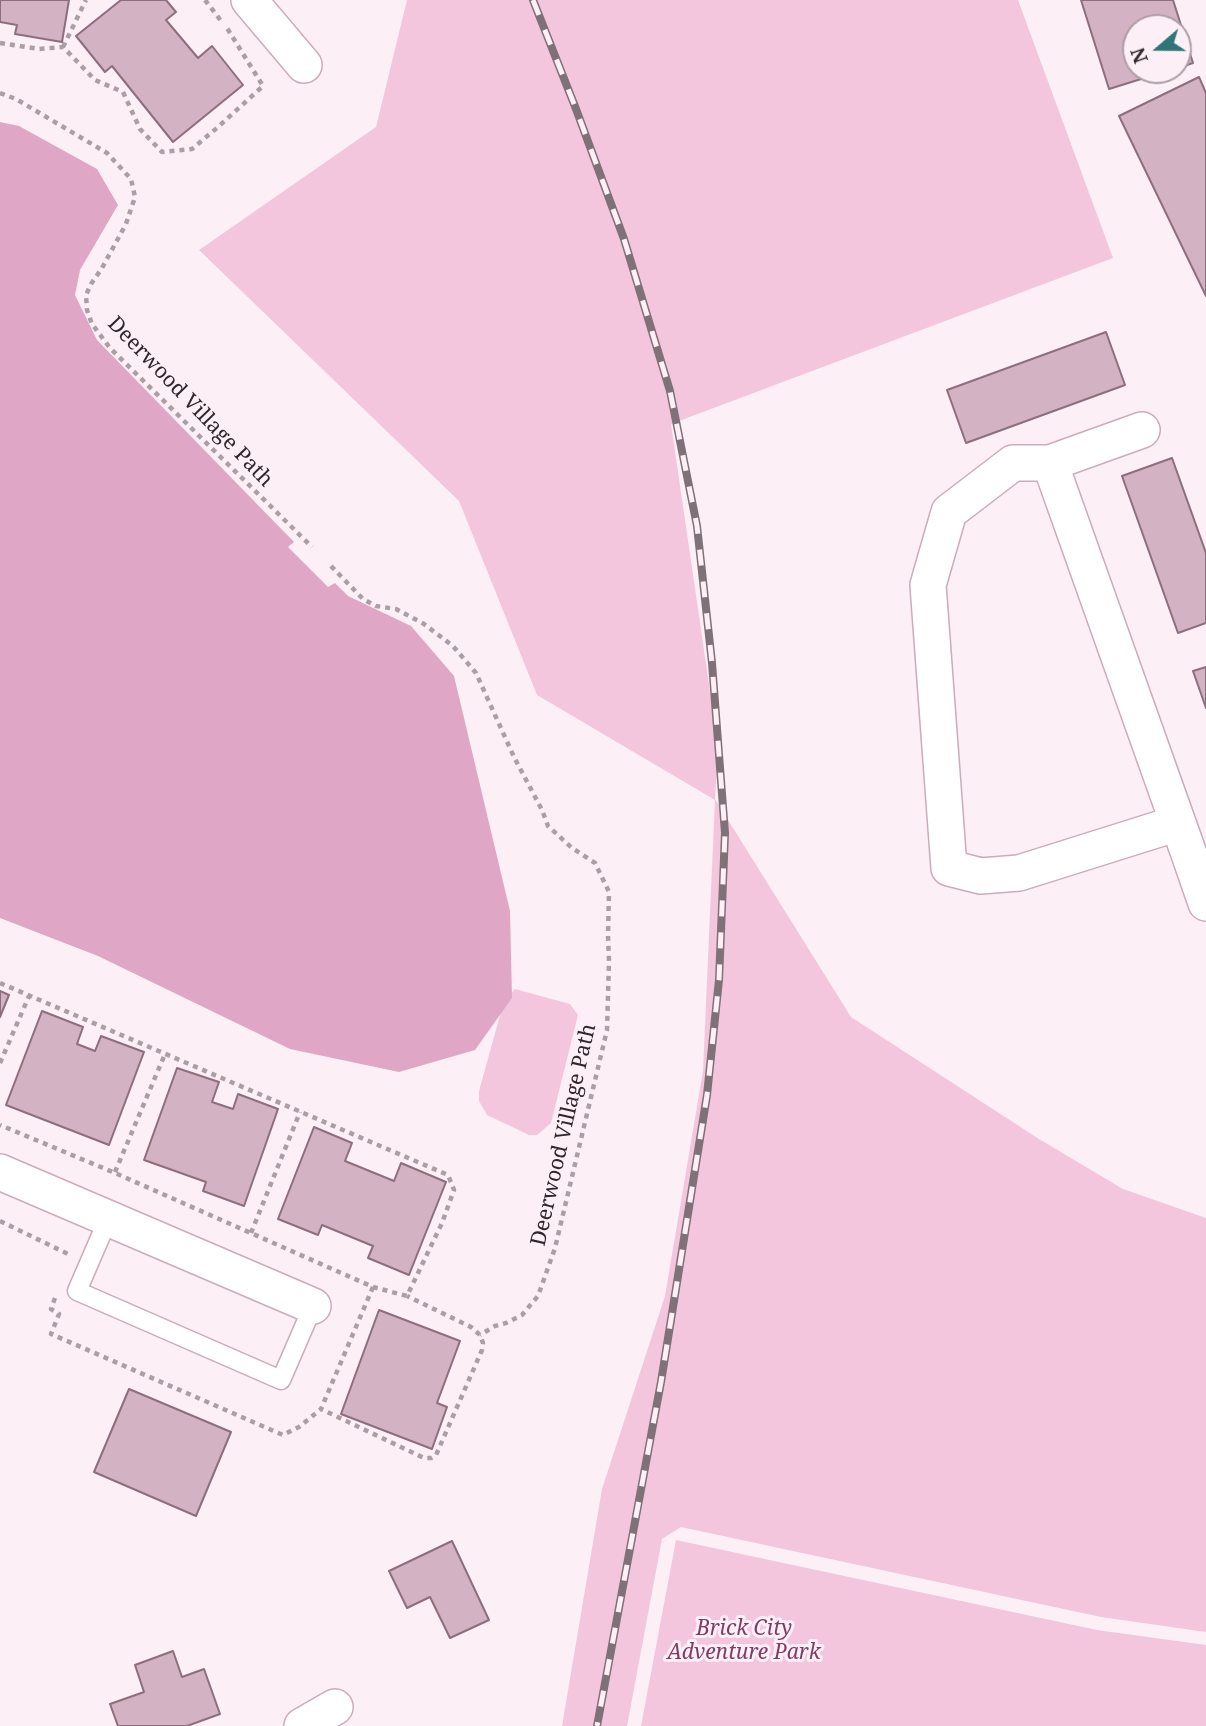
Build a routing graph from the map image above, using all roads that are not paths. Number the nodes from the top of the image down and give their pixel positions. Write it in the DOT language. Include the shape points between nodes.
graph roads {
  1 [pos="249,0"];
  2 [pos="304,65"];
  3 [pos="1142,430"];
  4 [pos="1050,463"];
  5 [pos="1178,823"];
  6 [pos="1206,903"];
  7 [pos="0,1172"];
  8 [pos="109,1217"];
  9 [pos="313,1306"];
  10 [pos="335,1707"];
  11 [pos="302,1726"];
  1 -- 2 [label="street"];
  3 -- 4 [label="street"];
  4 -- 5 [label="street"];
  4 -- 5 [label="street" via="1013,463 949,512 928,585 949,868 981,876 1019,873"];
  5 -- 6 [label="street"];
  7 -- 8 [label="street"];
  8 -- 9 [label="street"];
  8 -- 9 [label="lane" via="77,1291 281,1380"];
  10 -- 11 [label="street"];
}
